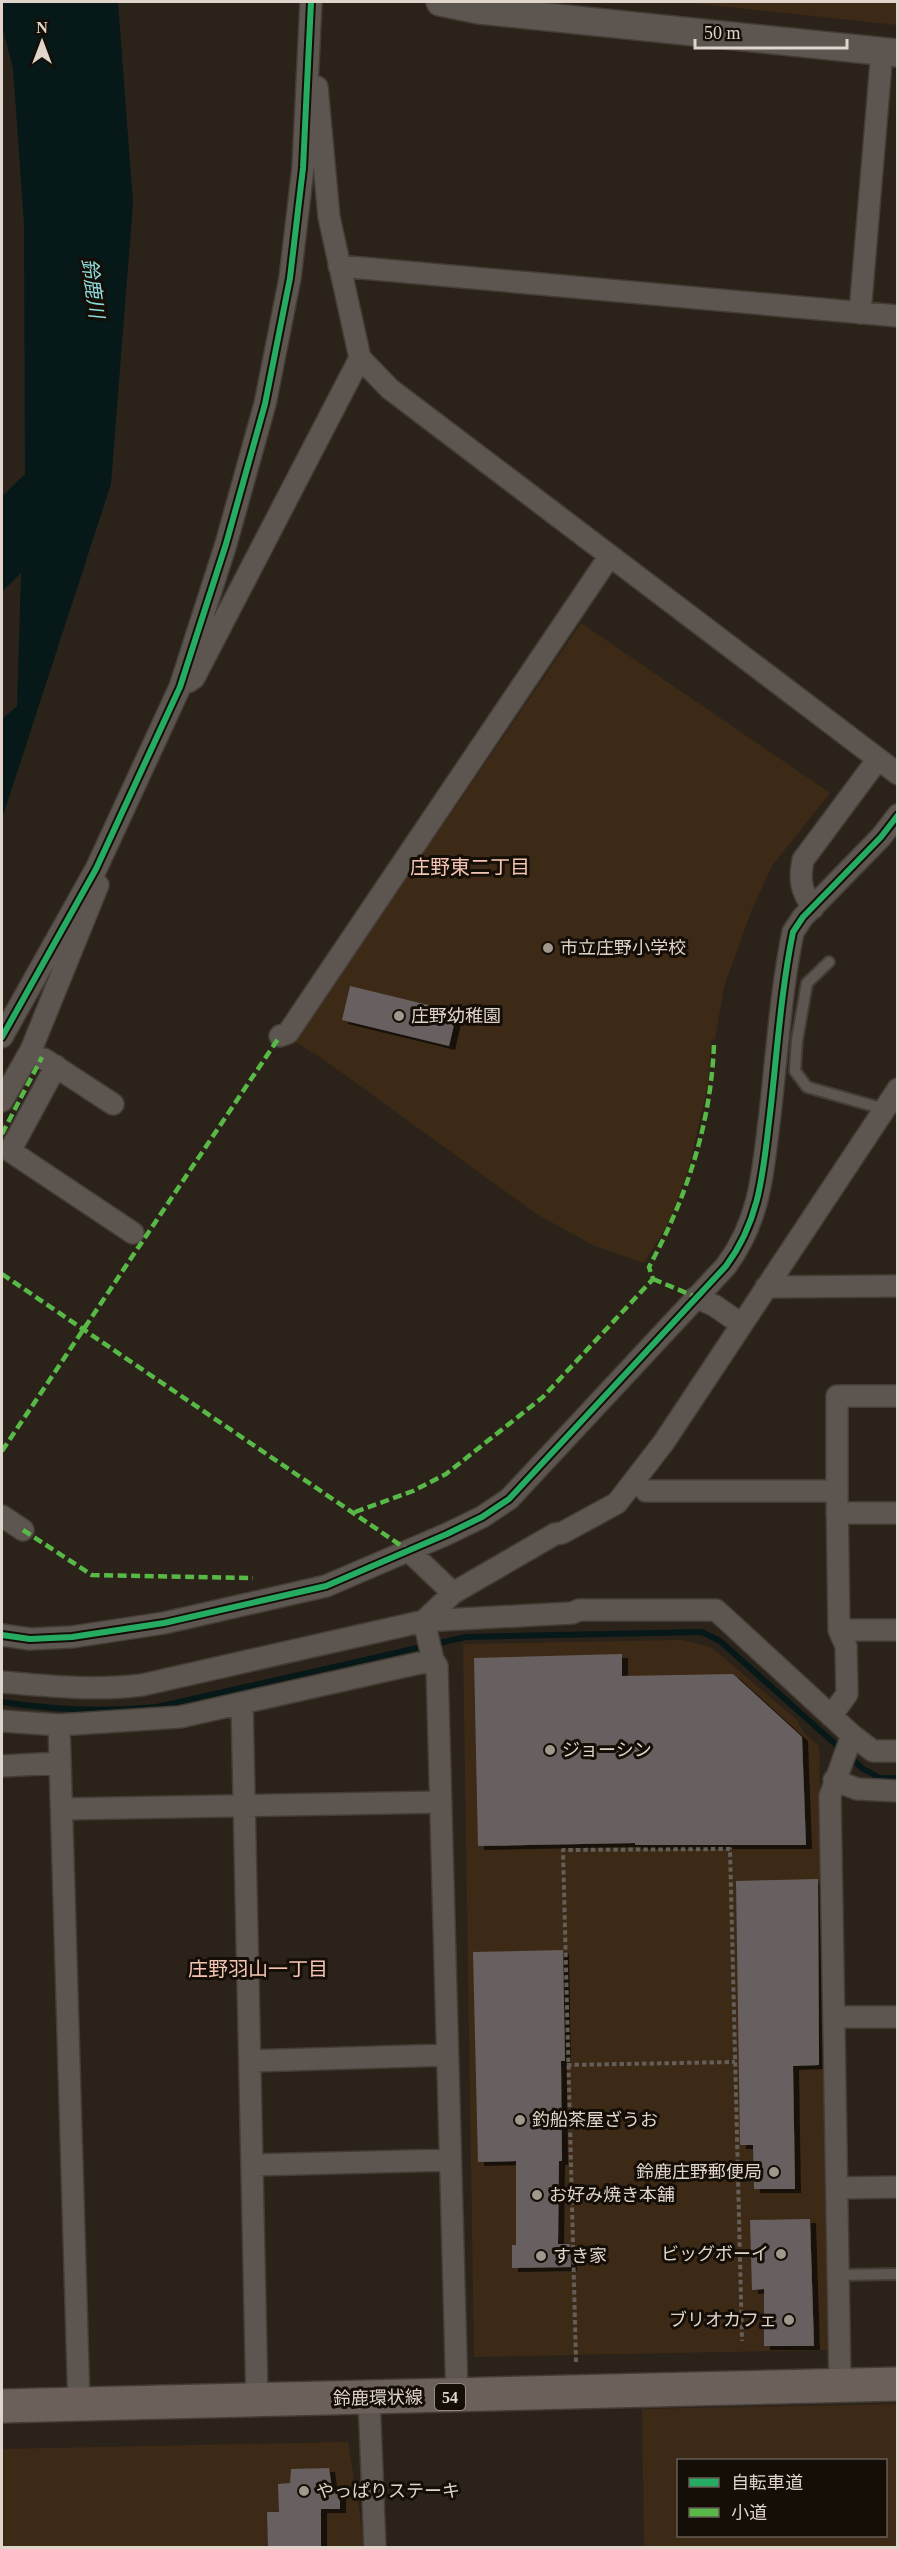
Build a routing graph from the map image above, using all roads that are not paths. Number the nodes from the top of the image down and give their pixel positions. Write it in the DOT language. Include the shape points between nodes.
graph roads {
  1 [pos="440,2"];
  2 [pos="310,8"];
  3 [pos="890,52"];
  4 [pos="339,266"];
  5 [pos="860,313"];
  6 [pos="897,316"];
  7 [pos="360,358"];
  8 [pos="609,557"];
  9 [pos="180,687"];
  10 [pos="878,759"];
  11 [pos="897,774"];
  12 [pos="897,815"];
  13 [pos="96,869"];
  14 [pos="807,899"];
  15 [pos="829,962"];
  16 [pos="280,1036"];
  17 [pos="2,1037"];
  18 [pos="31,1050"];
  19 [pos="56,1066"];
  20 [pos="897,1089"];
  21 [pos="2,1101"];
  22 [pos="113,1104"];
  23 [pos="884,1109"];
  24 [pos="132,1233"];
  25 [pos="897,1286"];
  26 [pos="766,1287"];
  27 [pos="696,1298"];
  28 [pos="741,1324"];
  29 [pos="897,1395"];
  30 [pos="646,1491"];
  31 [pos="837,1491"];
  32 [pos="837,1513"];
  33 [pos="897,1513"];
  34 [pos="2,1516"];
  35 [pos="23,1530"];
  36 [pos="409,1551"];
  37 [pos="453,1593"];
  38 [pos="425,1624"];
  39 [pos="838,1630"];
  40 [pos="897,1630"];
  41 [pos="2,1635"];
  42 [pos="433,1660"];
  43 [pos="2,1682"];
  44 [pos="242,1703"];
  45 [pos="831,1716"];
  46 [pos="2,1721"];
  47 [pos="59,1725"];
  48 [pos="852,1735"];
  49 [pos="897,1751"];
  50 [pos="60,1763"];
  51 [pos="2,1766"];
  52 [pos="834,1780"];
  53 [pos="897,1791"];
  54 [pos="441,1802"];
  55 [pos="244,1806"];
  56 [pos="62,1809"];
  57 [pos="834,2017"];
  58 [pos="897,2017"];
  59 [pos="447,2055"];
  60 [pos="250,2061"];
  61 [pos="450,2160"];
  62 [pos="252,2165"];
  63 [pos="897,2187"];
  64 [pos="837,2188"];
  65 [pos="897,2274"];
  66 [pos="838,2275"];
  67 [pos="897,2384"];
  68 [pos="840,2385"];
  69 [pos="457,2397"];
  70 [pos="369,2398"];
  71 [pos="257,2401"];
  72 [pos="79,2405"];
  73 [pos="2,2406"];
  74 [pos="375,2547"];
  1 -- 3 [label="street" via="479,10"];
  2 -- 4 [label="street" via="329,217"];
  2 -- 9 [label="street" via="303,168 278,344 226,544"];
  3 -- 5 [label="street"];
  4 -- 5 [label="street"];
  4 -- 7 [label="street"];
  5 -- 6 [label="street"];
  7 -- 8 [label="street" via="390,389"];
  7 -- 9 [label="street" via="194,678"];
  8 -- 10 [label="street"];
  8 -- 16 [label="street" via="288,1033"];
  9 -- 13 [label="street"];
  10 -- 11 [label="street"];
  10 -- 14 [label="street" via="803,860 799,879"];
  12 -- 14 [label="street" via="881,837"];
  13 -- 17 [label="street"];
  13 -- 18 [label="street" via="99,889"];
  14 -- 27 [label="street" via="790,945 761,1185 750,1229 726,1266"];
  15 -- 23 [label="lane" via="807,983 795,1071 807,1088"];
  18 -- 19 [label="street"];
  18 -- 21 [label="street"];
  19 -- 22 [label="street"];
  19 -- 24 [label="street" via="10,1151"];
  20 -- 23 [label="street"];
  23 -- 26 [label="street"];
  25 -- 26 [label="street"];
  26 -- 28 [label="street"];
  27 -- 28 [label="street" via="715,1305"];
  27 -- 36 [label="street" via="509,1499 482,1517"];
  28 -- 37 [label="street" via="664,1442 617,1503"];
  29 -- 31 [label="street" via="837,1396"];
  30 -- 31 [label="street"];
  31 -- 32 [label="street"];
  32 -- 33 [label="street"];
  32 -- 39 [label="street"];
  34 -- 35 [label="street"];
  36 -- 37 [label="street"];
  36 -- 41 [label="street" via="326,1586 164,1623 72,1637 30,1639"];
  37 -- 38 [label="street"];
  38 -- 42 [label="street"];
  38 -- 43 [label="street" via="142,1686 54,1689"];
  38 -- 45 [label="street" via="579,1610 716,1610"];
  39 -- 40 [label="street"];
  39 -- 45 [label="street" via="846,1646 847,1694"];
  42 -- 44 [label="street"];
  42 -- 54 [label="street" via="437,1666"];
  44 -- 47 [label="street" via="157,1721"];
  44 -- 55 [label="street"];
  45 -- 48 [label="street"];
  46 -- 47 [label="street"];
  47 -- 50 [label="street"];
  48 -- 49 [label="street" via="873,1751"];
  48 -- 52 [label="street"];
  50 -- 51 [label="street"];
  50 -- 56 [label="street"];
  52 -- 53 [label="street" via="857,1789"];
  52 -- 57 [label="street" via="830,1796"];
  54 -- 55 [label="street"];
  54 -- 59 [label="street"];
  55 -- 56 [label="street"];
  55 -- 60 [label="street"];
  56 -- 72 [label="street"];
  57 -- 58 [label="street"];
  57 -- 64 [label="street"];
  59 -- 60 [label="street"];
  59 -- 61 [label="street"];
  60 -- 62 [label="street"];
  61 -- 62 [label="street"];
  61 -- 69 [label="street"];
  62 -- 71 [label="street"];
  63 -- 64 [label="street"];
  64 -- 66 [label="street"];
  65 -- 66 [label="lane"];
  66 -- 68 [label="street"];
  67 -- 68 [label="main road, 鈴鹿環状線 / 54"];
  68 -- 69 [label="main road, 鈴鹿環状線 / 54" via="606,2389"];
  69 -- 70 [label="main road, 鈴鹿環状線 / 54"];
  70 -- 71 [label="main road, 鈴鹿環状線 / 54"];
  70 -- 74 [label="street"];
  71 -- 72 [label="main road, 鈴鹿環状線 / 54"];
  72 -- 73 [label="main road, 鈴鹿環状線 / 54"];
}
